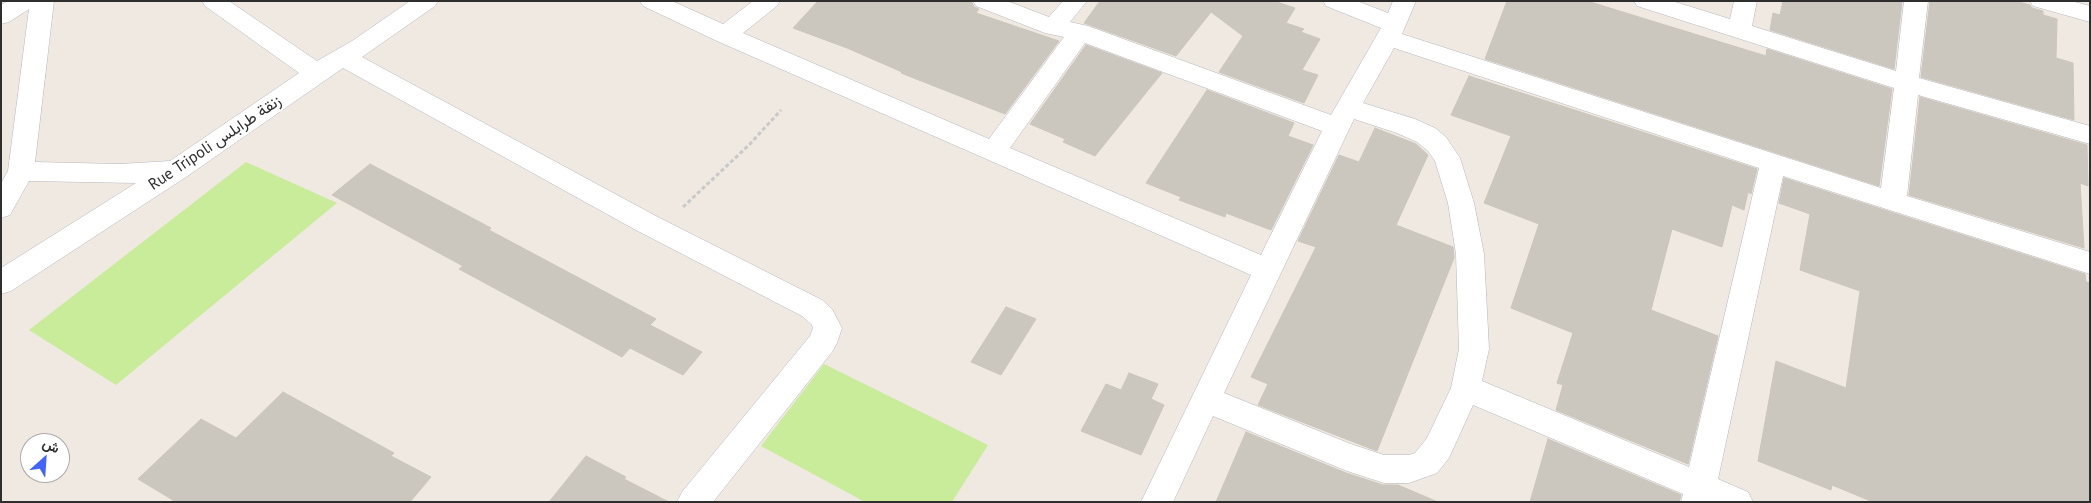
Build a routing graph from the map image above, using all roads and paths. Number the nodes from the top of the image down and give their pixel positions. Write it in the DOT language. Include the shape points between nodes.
graph roads {
  1 [pos="25,1"];
  2 [pos="42,1"];
  3 [pos="213,1"];
  4 [pos="427,1"];
  5 [pos="651,1"];
  6 [pos="768,1"];
  7 [pos="984,1"];
  8 [pos="1076,1"];
  9 [pos="1334,1"];
  10 [pos="1645,1"];
  11 [pos="1746,1"];
  12 [pos="1916,1"];
  13 [pos="2041,1"];
  14 [pos="2090,14"];
  15 [pos="1,16"];
  16 [pos="1396,21"];
  17 [pos="1053,27"];
  18 [pos="1739,30"];
  19 [pos="1080,32"];
  20 [pos="725,36"];
  21 [pos="342,57"];
  22 [pos="316,73"];
  23 [pos="1906,83"];
  24 [pos="781,110"];
  25 [pos="1343,118"];
  26 [pos="2090,135"];
  27 [pos="994,151"];
  28 [pos="1773,163"];
  29 [pos="177,170"];
  30 [pos="21,171"];
  31 [pos="1893,202"];
  32 [pos="1,208"];
  33 [pos="659,229"];
  34 [pos="2090,263"];
  35 [pos="1267,270"];
  36 [pos="1,283"];
  37 [pos="1466,388"];
  38 [pos="1207,400"];
  39 [pos="1698,494"];
  40 [pos="693,502"];
  41 [pos="1157,502"];
  42 [pos="1737,502"];
  1 -- 15 [label="street"];
  2 -- 30 [label="street"];
  3 -- 22 [label="street"];
  4 -- 21 [label="street, Rue Tripoli زنقة طرابلس"];
  5 -- 20 [label="street"];
  6 -- 20 [label="street"];
  7 -- 17 [label="street"];
  8 -- 17 [label="street"];
  9 -- 16 [label="street"];
  10 -- 18 [label="street"];
  11 -- 18 [label="street"];
  12 -- 23 [label="street"];
  13 -- 14 [label="street"];
  16 -- 25 [label="street"];
  16 -- 28 [label="street"];
  17 -- 19 [label="street"];
  18 -- 23 [label="street"];
  19 -- 25 [label="street"];
  19 -- 27 [label="street"];
  20 -- 27 [label="street"];
  21 -- 22 [label="street, Rue Tripoli زنقة طرابلس"];
  21 -- 33 [label="street"];
  22 -- 29 [label="street, Rue Tripoli زنقة طرابلس"];
  23 -- 26 [label="street"];
  23 -- 31 [label="street"];
  24 -- 33 [label="path" via="749,145"];
  25 -- 35 [label="street"];
  25 -- 37 [label="street" via="1406,126 1438,144 1447,158 1470,254 1474,349"];
  27 -- 35 [label="street"];
  28 -- 31 [label="street"];
  28 -- 39 [label="street"];
  29 -- 30 [label="street" via="120,174"];
  29 -- 36 [label="street, Rue Tripoli زنقة طرابلس"];
  30 -- 32 [label="street"];
  31 -- 34 [label="street"];
  33 -- 40 [label="street" via="812,308 828,328 822,343"];
  35 -- 38 [label="street"];
  37 -- 38 [label="street" via="1438,448 1426,464 1409,470 1384,469 1347,457"];
  37 -- 39 [label="street"];
  38 -- 41 [label="street"];
  39 -- 42 [label="street"];
}
